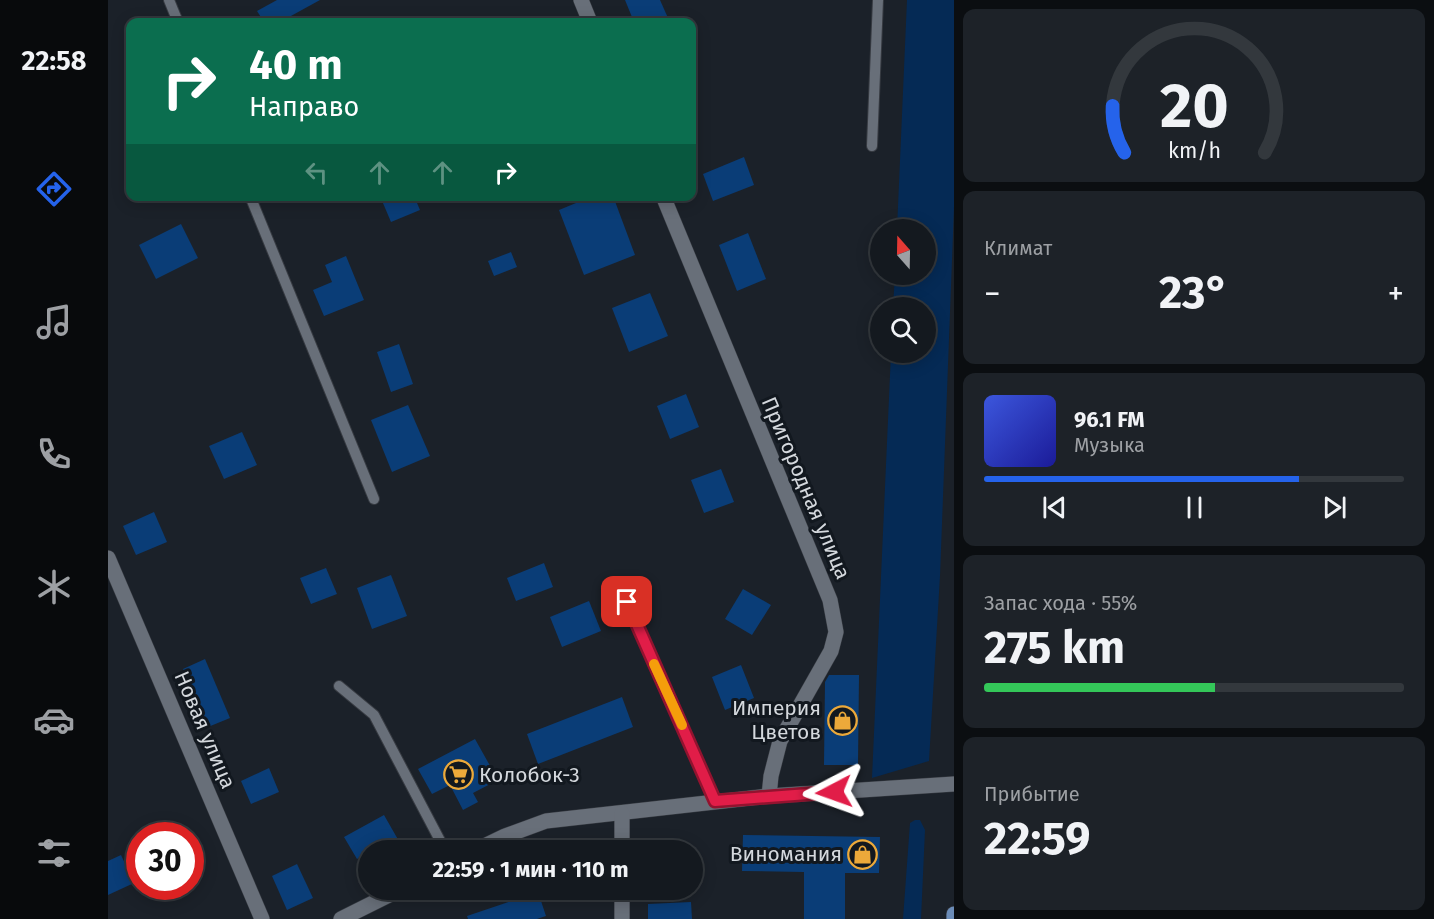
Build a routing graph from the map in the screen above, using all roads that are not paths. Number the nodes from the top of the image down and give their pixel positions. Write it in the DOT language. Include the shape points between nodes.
graph roads {
  1 [pos="169,0"];
  2 [pos="581,0"];
  3 [pos="878,0"];
  4 [pos="176,18"];
  5 [pos="588,18"];
  6 [pos="872,146"];
  7 [pos="252,201"];
  8 [pos="665,201"];
  9 [pos="374,500"];
  10 [pos="108,558"];
  11 [pos="627,602"];
  12 [pos="339,686"];
  13 [pos="954,784"];
  14 [pos="769,796"];
  15 [pos="715,801"];
  16 [pos="622,813"];
  17 [pos="440,840"];
  18 [pos="497,840"];
  19 [pos="622,840"];
  20 [pos="379,900"];
  21 [pos="622,900"];
  22 [pos="262,919"];
  23 [pos="340,919"];
  24 [pos="622,919"];
  1 -- 4 [label="lane"];
  2 -- 5 [label="street"];
  3 -- 6 [label="lane"];
  7 -- 9 [label="lane"];
  8 -- 14 [label="street, Пригородная улица" via="830,600 836,632 831,651 780,741"];
  10 -- 22 [label="street, Новая улица"];
  11 -- 15 [label="lane"];
  12 -- 17 [label="lane" via="374,715"];
  13 -- 14 [label="street"];
  14 -- 15 [label="street"];
  15 -- 16 [label="street"];
  16 -- 18 [label="street" via="546,821"];
  16 -- 19 [label="street"];
  20 -- 23 [label="street"];
  21 -- 24 [label="street"];
}
